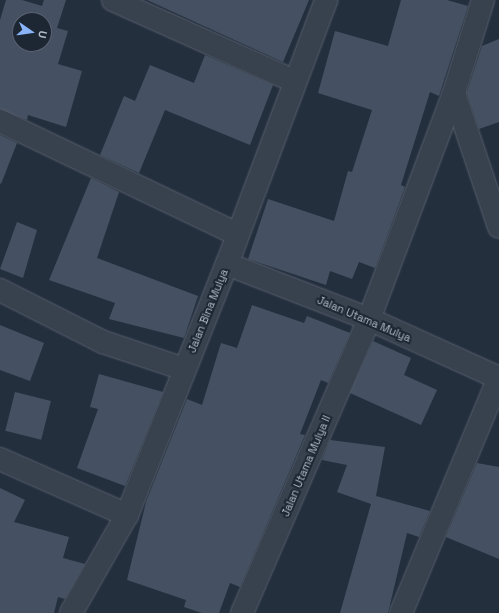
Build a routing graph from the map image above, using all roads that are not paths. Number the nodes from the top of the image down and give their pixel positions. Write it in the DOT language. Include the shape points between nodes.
graph roads {
  1 [pos="113,0"];
  2 [pos="326,0"];
  3 [pos="483,0"];
  4 [pos="294,81"];
  5 [pos="454,93"];
  6 [pos="0,121"];
  7 [pos="499,227"];
  8 [pos="237,234"];
  9 [pos="227,264"];
  10 [pos="0,290"];
  11 [pos="369,319"];
  12 [pos="184,369"];
  13 [pos="499,378"];
  14 [pos="0,459"];
  15 [pos="127,515"];
  16 [pos="70,613"];
  17 [pos="242,613"];
  18 [pos="401,613"];
  1 -- 4 [label="street"];
  2 -- 4 [label="street, Jalan Bina Mulya"];
  3 -- 5 [label="street, Jalan Utama Mulya II"];
  4 -- 8 [label="street, Jalan Bina Mulya"];
  5 -- 7 [label="street"];
  5 -- 11 [label="street, Jalan Utama Mulya II"];
  6 -- 8 [label="street"];
  8 -- 9 [label="street, Jalan Bina Mulya"];
  9 -- 11 [label="street, Jalan Utama Mulya"];
  9 -- 12 [label="street, Jalan Bina Mulya"];
  10 -- 12 [label="street" via="103,342"];
  11 -- 13 [label="street, Jalan Utama Mulya"];
  11 -- 17 [label="street, Jalan Utama Mulya II"];
  12 -- 15 [label="street, Jalan Bina Mulya"];
  13 -- 18 [label="street"];
  14 -- 15 [label="street"];
  15 -- 16 [label="street, Jalan Bina Mulya"];
}
